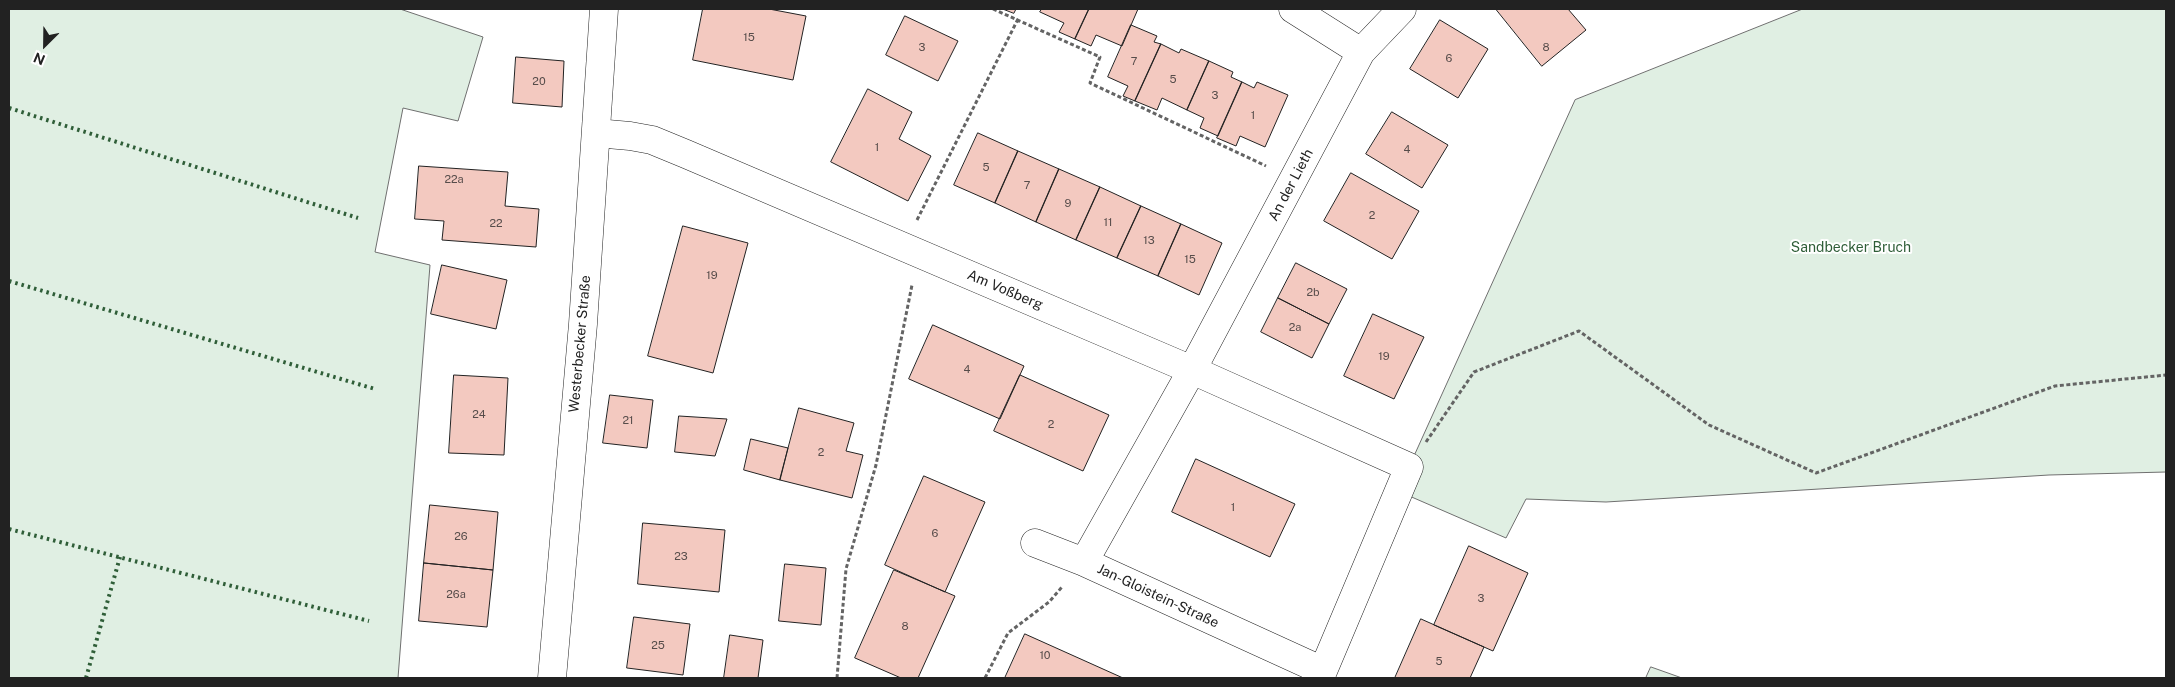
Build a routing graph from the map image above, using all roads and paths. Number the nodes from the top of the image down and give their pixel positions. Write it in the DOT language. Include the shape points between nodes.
graph roads {
  1 [pos="604,9"];
  2 [pos="993,9"];
  3 [pos="1293,9"];
  4 [pos="1402,9"];
  5 [pos="1018,19"];
  6 [pos="1361,52"];
  7 [pos="596,133"];
  8 [pos="1294,179"];
  9 [pos="911,250"];
  10 [pos="1192,370"];
  11 [pos="2166,375"];
  12 [pos="1409,467"];
  13 [pos="1035,543"];
  14 [pos="1084,562"];
  15 [pos="1322,675"];
  16 [pos="552,678"];
  17 [pos="837,678"];
  18 [pos="985,678"];
  1 -- 7 [label="street, Westerbecker Straße"];
  2 -- 5 [label="path"];
  3 -- 6 [label="street"];
  4 -- 6 [label="street, An der Lieth"];
  5 -- 8 [label="path" via="1100,57 1090,83"];
  5 -- 9 [label="path"];
  6 -- 8 [label="street, An der Lieth"];
  7 -- 9 [label="street, Am Voßberg" via="652,140"];
  7 -- 16 [label="street, Westerbecker Straße"];
  8 -- 10 [label="street, An der Lieth"];
  9 -- 10 [label="street, Am Voßberg"];
  9 -- 17 [label="path" via="876,465 846,569"];
  10 -- 12 [label="street, Am Voßberg"];
  10 -- 14 [label="street, Jan-Gloistein-Straße"];
  11 -- 12 [label="path" via="2055,386 1816,473 1709,425 1579,331 1474,372"];
  12 -- 15 [label="street, Jan-Gloistein-Straße"];
  13 -- 14 [label="street"];
  14 -- 15 [label="street, Jan-Gloistein-Straße"];
  14 -- 18 [label="path" via="1049,602 1008,633"];
}
